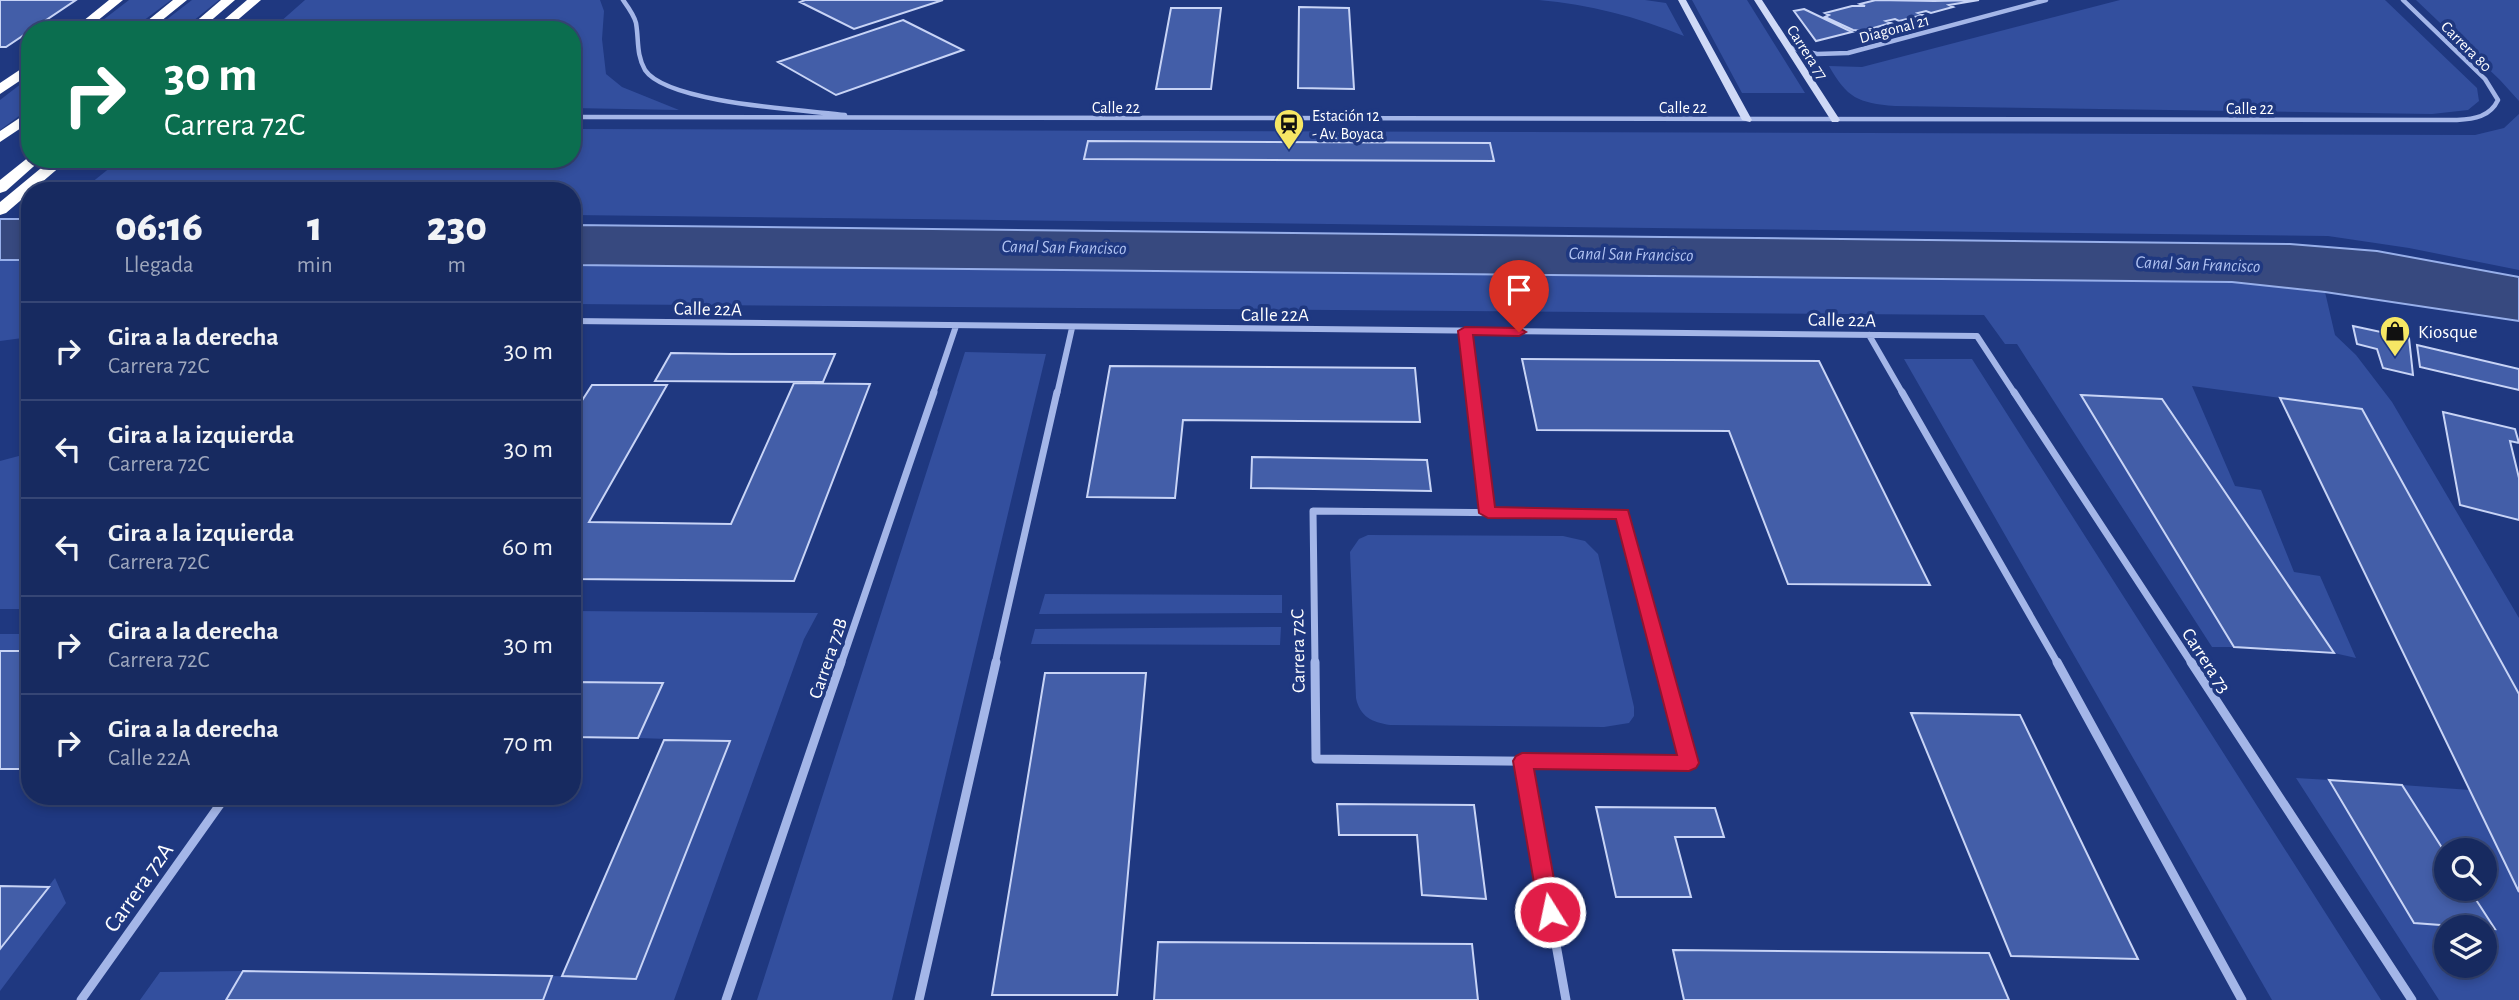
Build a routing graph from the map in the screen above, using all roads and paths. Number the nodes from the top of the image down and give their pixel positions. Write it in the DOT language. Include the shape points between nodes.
graph roads {
  1 [pos="117,0"];
  2 [pos="181,0"];
  3 [pos="229,0"];
  4 [pos="255,0"];
  5 [pos="623,0"];
  6 [pos="1682,0"];
  7 [pos="1758,0"];
  8 [pos="2046,0"];
  9 [pos="2403,0"];
  10 [pos="90,21"];
  11 [pos="154,21"];
  12 [pos="203,21"];
  13 [pos="226,21"];
  14 [pos="1787,47"];
  15 [pos="21,74"];
  16 [pos="0,90"];
  17 [pos="2488,114"];
  18 [pos="581,117"];
  19 [pos="877,120"];
  20 [pos="1747,120"];
  21 [pos="1835,120"];
  22 [pos="21,122"];
  23 [pos="0,138"];
  24 [pos="24,168"];
  25 [pos="51,168"];
  26 [pos="34,182"];
  27 [pos="0,188"];
  28 [pos="21,193"];
  29 [pos="0,210"];
  30 [pos="581,321"];
  31 [pos="956,326"];
  32 [pos="1072,328"];
  33 [pos="1465,331"];
  34 [pos="1869,335"];
  35 [pos="1977,337"];
  36 [pos="1488,513"];
  37 [pos="1522,761"];
  38 [pos="220,805"];
  39 [pos="82,1000"];
  40 [pos="726,1000"];
  41 [pos="919,1000"];
  42 [pos="1566,1000"];
  43 [pos="2242,1000"];
  44 [pos="2412,1000"];
  1 -- 10 [label="highway"];
  2 -- 11 [label="highway"];
  3 -- 12 [label="highway"];
  4 -- 13 [label="highway"];
  5 -- 19 [label="street, Calle 22" via="635,21 642,65 654,82 673,91"];
  6 -- 20 [label="street"];
  7 -- 14 [label="street, Carrera 77"];
  8 -- 14 [label="street, Diagonal 21" via="1849,53 1817,54"];
  9 -- 17 [label="street, Carrera 80" via="2485,79 2498,100"];
  14 -- 21 [label="street, Carrera 77"];
  15 -- 16 [label="highway"];
  17 -- 21 [label="street, Calle 22" via="2443,121"];
  18 -- 19 [label="street, Calle 22"];
  19 -- 20 [label="street, Calle 22"];
  20 -- 21 [label="street, Calle 22"];
  22 -- 23 [label="highway"];
  24 -- 27 [label="highway"];
  25 -- 26 [label="highway"];
  28 -- 29 [label="highway"];
  30 -- 31 [label="street, Calle 22A"];
  31 -- 32 [label="street, Calle 22A"];
  31 -- 40 [label="street, Carrera 72B"];
  32 -- 33 [label="street, Calle 22A"];
  32 -- 41 [label="street"];
  33 -- 34 [label="street, Calle 22A"];
  33 -- 36 [label="street"];
  34 -- 35 [label="street, Calle 22A"];
  34 -- 43 [label="street" via="2039,630"];
  35 -- 44 [label="street, Carrera 73"];
  36 -- 37 [label="street, Carrera 72C" via="1622,514 1689,763"];
  36 -- 37 [label="street, Carrera 72C" via="1312,511 1316,759"];
  37 -- 42 [label="street"];
  38 -- 39 [label="street, Carrera 72A"];
}
